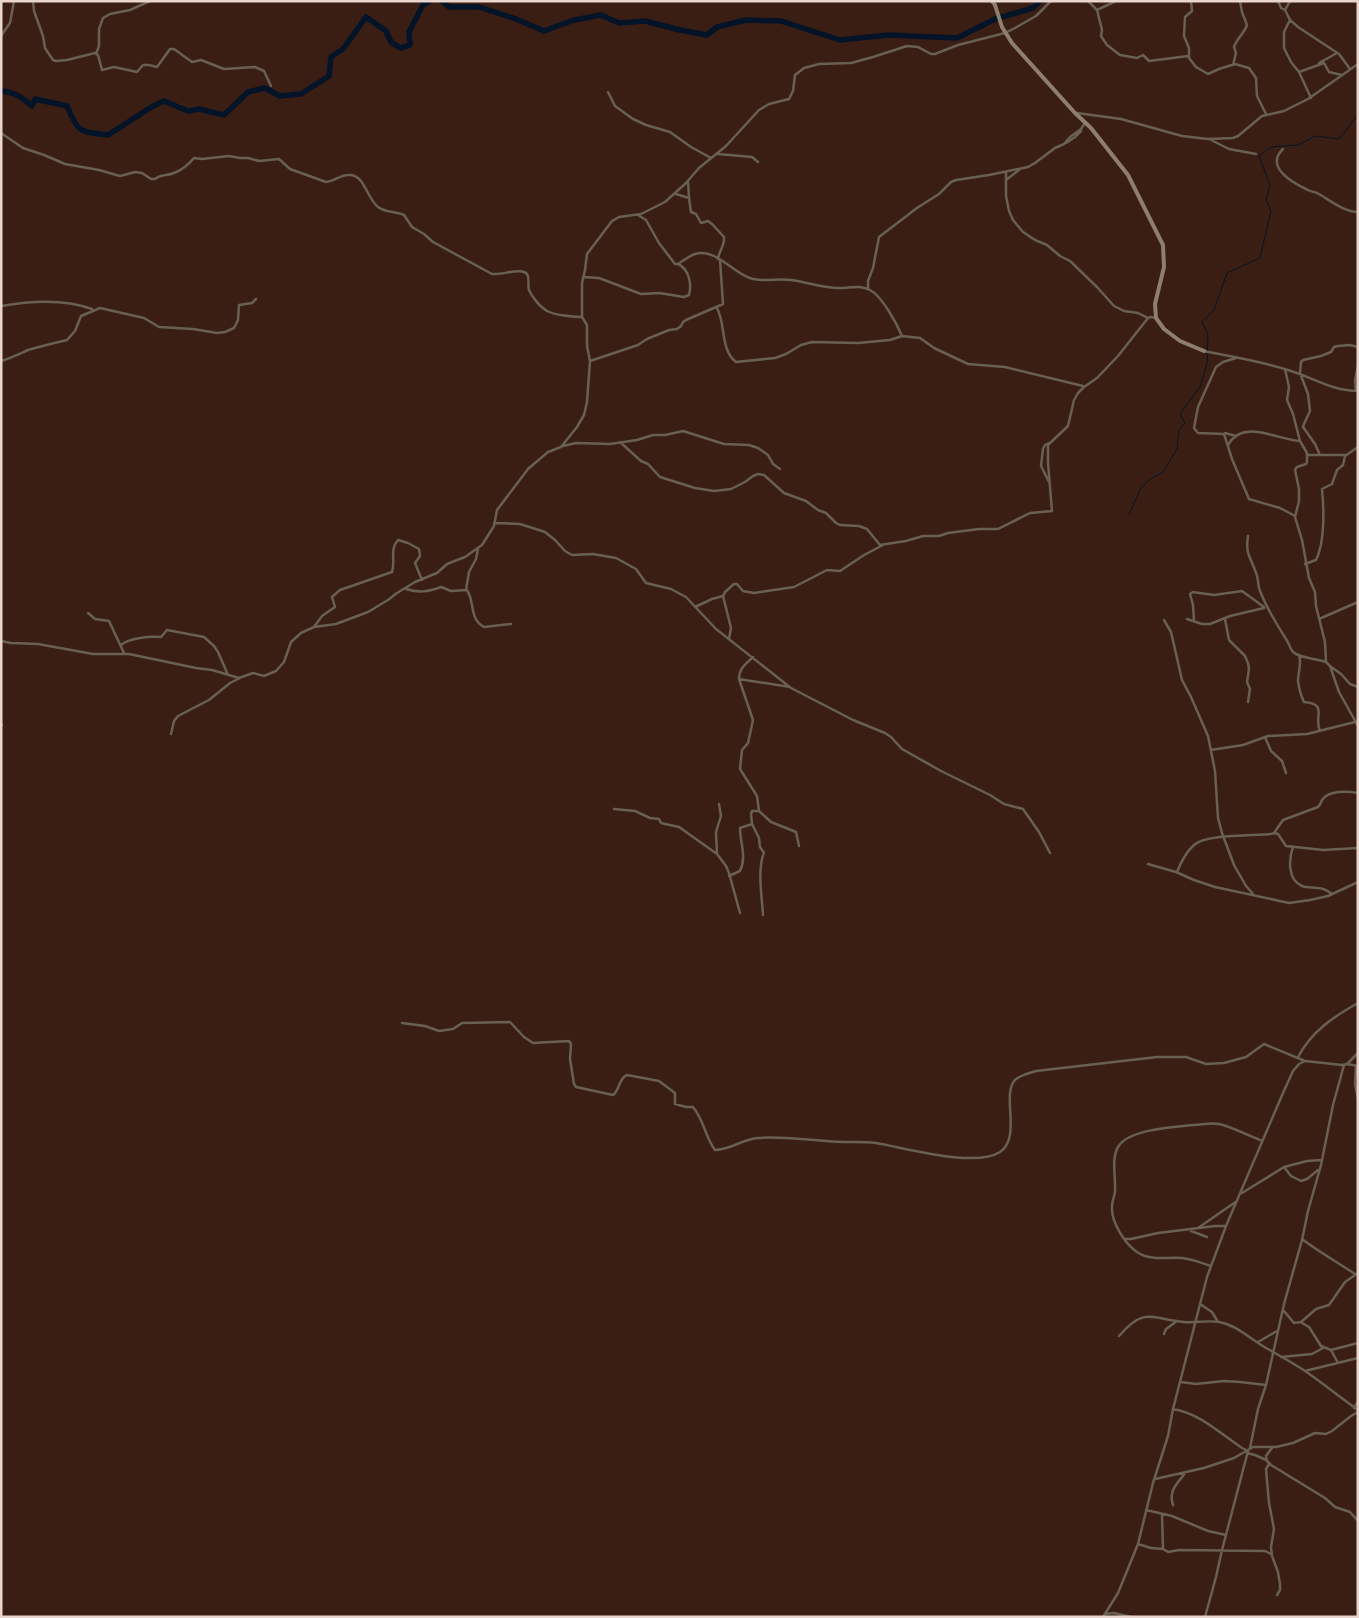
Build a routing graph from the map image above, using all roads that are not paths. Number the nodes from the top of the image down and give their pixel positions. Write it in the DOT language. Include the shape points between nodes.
graph roads {
  1 [pos="14,1"];
  2 [pos="33,1"];
  3 [pos="150,1"];
  4 [pos="992,1"];
  5 [pos="1050,1"];
  6 [pos="1088,1"];
  7 [pos="1116,1"];
  8 [pos="1191,1"];
  9 [pos="1240,1"];
  10 [pos="1278,1"];
  11 [pos="1290,1"];
  12 [pos="146,2"];
  13 [pos="1096,10"];
  14 [pos="1286,10"];
  15 [pos="1290,20"];
  16 [pos="1005,33"];
  17 [pos="1,36"];
  18 [pos="1337,53"];
  19 [pos="96,54"];
  20 [pos="1188,56"];
  21 [pos="1358,64"];
  22 [pos="1233,65"];
  23 [pos="1315,65"];
  24 [pos="1350,69"];
  25 [pos="1299,72"];
  26 [pos="1342,75"];
  27 [pos="271,86"];
  28 [pos="608,92"];
  29 [pos="1311,98"];
  30 [pos="1076,113"];
  31 [pos="1266,114"];
  32 [pos="1085,122"];
  33 [pos="1,133"];
  34 [pos="1208,138"];
  35 [pos="1283,149"];
  36 [pos="716,154"];
  37 [pos="1256,154"];
  38 [pos="711,158"];
  39 [pos="758,162"];
  40 [pos="1028,167"];
  41 [pos="1006,172"];
  42 [pos="688,180"];
  43 [pos="1006,180"];
  44 [pos="675,194"];
  45 [pos="689,198"];
  46 [pos="644,212"];
  47 [pos="1358,212"];
  48 [pos="637,214"];
  49 [pos="646,220"];
  50 [pos="719,259"];
  51 [pos="678,264"];
  52 [pos="583,277"];
  53 [pos="868,289"];
  54 [pos="256,299"];
  55 [pos="1,306"];
  56 [pos="717,308"];
  57 [pos="93,311"];
  58 [pos="582,317"];
  59 [pos="1148,318"];
  60 [pos="1156,318"];
  61 [pos="902,336"];
  62 [pos="1358,346"];
  63 [pos="1204,351"];
  64 [pos="1236,358"];
  65 [pos="1,360"];
  66 [pos="590,361"];
  67 [pos="1358,365"];
  68 [pos="1285,369"];
  69 [pos="1300,374"];
  70 [pos="1084,386"];
  71 [pos="1357,391"];
  72 [pos="1223,433"];
  73 [pos="1236,436"];
  74 [pos="1300,441"];
  75 [pos="620,442"];
  76 [pos="1050,443"];
  77 [pos="1228,446"];
  78 [pos="561,447"];
  79 [pos="1358,447"];
  80 [pos="1347,454"];
  81 [pos="1307,455"];
  82 [pos="1320,455"];
  83 [pos="780,469"];
  84 [pos="1050,483"];
  85 [pos="1295,516"];
  86 [pos="494,523"];
  87 [pos="1248,536"];
  88 [pos="883,545"];
  89 [pos="478,548"];
  90 [pos="1305,564"];
  91 [pos="422,580"];
  92 [pos="404,588"];
  93 [pos="466,590"];
  94 [pos="723,596"];
  95 [pos="1358,602"];
  96 [pos="695,607"];
  97 [pos="1266,607"];
  98 [pos="88,613"];
  99 [pos="1188,619"];
  100 [pos="1319,619"];
  101 [pos="1164,620"];
  102 [pos="1225,620"];
  103 [pos="1194,621"];
  104 [pos="511,624"];
  105 [pos="314,627"];
  106 [pos="729,639"];
  107 [pos="1,641"];
  108 [pos="121,645"];
  109 [pos="124,653"];
  110 [pos="1299,655"];
  111 [pos="754,657"];
  112 [pos="1326,662"];
  113 [pos="1330,666"];
  114 [pos="228,675"];
  115 [pos="242,678"];
  116 [pos="739,679"];
  117 [pos="1358,687"];
  118 [pos="791,688"];
  119 [pos="1248,702"];
  120 [pos="1355,722"];
  121 [pos="1358,726"];
  122 [pos="1320,731"];
  123 [pos="172,734"];
  124 [pos="1265,737"];
  125 [pos="1211,750"];
  126 [pos="1286,773"];
  127 [pos="1358,793"];
  128 [pos="719,804"];
  129 [pos="614,810"];
  130 [pos="759,811"];
  131 [pos="752,824"];
  132 [pos="1274,833"];
  133 [pos="1223,837"];
  134 [pos="799,846"];
  135 [pos="1293,847"];
  136 [pos="1358,848"];
  137 [pos="717,854"];
  138 [pos="1050,854"];
  139 [pos="1148,864"];
  140 [pos="1176,872"];
  141 [pos="729,876"];
  142 [pos="1358,882"];
  143 [pos="1334,894"];
  144 [pos="1254,895"];
  145 [pos="740,913"];
  146 [pos="763,915"];
  147 [pos="1358,1003"];
  148 [pos="402,1023"];
  149 [pos="1358,1053"];
  150 [pos="1298,1057"];
  151 [pos="1305,1061"];
  152 [pos="1345,1064"];
  153 [pos="1357,1066"];
  154 [pos="1358,1099"];
  155 [pos="1262,1141"];
  156 [pos="1322,1160"];
  157 [pos="1284,1167"];
  158 [pos="1320,1169"];
  159 [pos="1240,1194"];
  160 [pos="1238,1200"];
  161 [pos="1226,1226"];
  162 [pos="1197,1229"];
  163 [pos="1189,1230"];
  164 [pos="1207,1237"];
  165 [pos="1124,1239"];
  166 [pos="1302,1240"];
  167 [pos="1212,1266"];
  168 [pos="1356,1274"];
  169 [pos="1200,1304"];
  170 [pos="1283,1310"];
  171 [pos="1178,1321"];
  172 [pos="1204,1322"];
  173 [pos="1218,1322"];
  174 [pos="1301,1322"];
  175 [pos="1195,1323"];
  176 [pos="1278,1330"];
  177 [pos="1193,1331"];
  178 [pos="1164,1334"];
  179 [pos="1119,1336"];
  180 [pos="1258,1343"];
  181 [pos="1358,1343"];
  182 [pos="1324,1348"];
  183 [pos="1331,1350"];
  184 [pos="1273,1352"];
  185 [pos="1281,1357"];
  186 [pos="1358,1358"];
  187 [pos="1338,1362"];
  188 [pos="1304,1371"];
  189 [pos="1181,1382"];
  190 [pos="1266,1385"];
  191 [pos="1358,1401"];
  192 [pos="1173,1408"];
  193 [pos="1354,1408"];
  194 [pos="1358,1411"];
  195 [pos="1273,1447"];
  196 [pos="1248,1451"];
  197 [pos="1268,1462"];
  198 [pos="1186,1472"];
  199 [pos="1155,1479"];
  200 [pos="1172,1505"];
  201 [pos="1146,1510"];
  202 [pos="1162,1514"];
  203 [pos="1358,1521"];
  204 [pos="1226,1535"];
  205 [pos="1138,1544"];
  206 [pos="1163,1549"];
  207 [pos="1222,1550"];
  208 [pos="1272,1554"];
  209 [pos="1277,1595"];
  210 [pos="1104,1615"];
  211 [pos="1131,1617"];
  212 [pos="1205,1617"];
  1 -- 17 [label="street" via="10,23"];
  2 -- 19 [label="street" via="45,48 53,60"];
  3 -- 12 [label="street"];
  4 -- 16 [label="street"];
  5 -- 16 [label="street" via="1036,16"];
  6 -- 13 [label="street"];
  7 -- 13 [label="street"];
  8 -- 20 [label="street" via="1192,11 1185,17 1184,28 1190,50"];
  9 -- 22 [label="street" via="1247,25 1236,40"];
  10 -- 14 [label="street"];
  11 -- 14 [label="street"];
  12 -- 19 [label="street" via="104,17"];
  13 -- 20 [label="street" via="1101,38 1118,55 1137,58 1144,55 1149,61"];
  14 -- 15 [label="street"];
  15 -- 18 [label="street"];
  15 -- 25 [label="street" via="1284,32 1284,48"];
  16 -- 30 [label="street"];
  16 -- 36 [label="street" via="935,54 907,46 851,63 804,68 795,75 789,99 759,110"];
  18 -- 23 [label="street"];
  18 -- 24 [label="street"];
  19 -- 27 [label="street" via="102,70 114,67 137,72 143,65 157,67 170,49 174,49 192,62 201,60 224,69 260,69 267,75"];
  20 -- 22 [label="street" via="1196,67 1208,74"];
  21 -- 24 [label="street"];
  22 -- 31 [label="street" via="1252,71 1257,80 1257,96"];
  23 -- 25 [label="street"];
  23 -- 26 [label="street" via="1324,63 1330,72"];
  24 -- 26 [label="street"];
  25 -- 29 [label="street"];
  26 -- 29 [label="street"];
  28 -- 38 [label="street" via="615,106 633,119 670,132"];
  29 -- 31 [label="street" via="1284,111"];
  30 -- 32 [label="street"];
  30 -- 34 [label="street" via="1121,119 1182,136"];
  31 -- 34 [label="street" via="1236,137"];
  32 -- 40 [label="street" via="1075,137"];
  32 -- 60 [label="street" via="1128,175 1163,245 1164,267 1155,304"];
  33 -- 58 [label="street" via="23,148 65,164 120,176 135,172 155,179 180,170 194,158 229,156 259,161 279,159 290,168 326,182 347,174 357,176 377,206 384,211 404,215 412,227 433,242 492,274 525,272 532,296 547,311"];
  34 -- 37 [label="street" via="1229,149"];
  35 -- 47 [label="street" via="1278,153 1276,162 1286,177 1346,210"];
  36 -- 38 [label="street"];
  36 -- 39 [label="street" via="752,157"];
  38 -- 42 [label="street"];
  40 -- 41 [label="street"];
  40 -- 43 [label="street"];
  41 -- 43 [label="street"];
  41 -- 53 [label="street" via="951,182 879,237"];
  42 -- 44 [label="street"];
  42 -- 45 [label="street"];
  43 -- 59 [label="street" via="1009,211 1024,232 1070,261 1114,306"];
  44 -- 45 [label="street"];
  44 -- 46 [label="street"];
  45 -- 50 [label="street" via="691,212 700,222 712,224 724,237"];
  46 -- 48 [label="street"];
  46 -- 49 [label="street"];
  48 -- 49 [label="street"];
  48 -- 52 [label="street" via="612,220 587,254"];
  49 -- 51 [label="street" via="672,261"];
  50 -- 51 [label="street" via="703,253"];
  50 -- 53 [label="street" via="751,279 793,280 838,289 856,286"];
  50 -- 56 [label="street" via="724,304"];
  51 -- 52 [label="street" via="684,267 691,287 684,297 659,292 641,294 599,278"];
  52 -- 58 [label="street"];
  53 -- 61 [label="street" via="895,318"];
  54 -- 57 [label="street" via="239,305 237,324 221,333 159,327 139,317 100,308"];
  55 -- 57 [label="street" via="67,303"];
  56 -- 61 [label="street" via="726,348 732,359 738,362 775,358 812,342 858,343"];
  56 -- 66 [label="street" via="686,320 677,329"];
  57 -- 65 [label="street" via="81,316 67,340"];
  58 -- 66 [label="street" via="587,325"];
  59 -- 60 [label="street"];
  59 -- 70 [label="street" via="1126,348 1101,374"];
  60 -- 63 [label="street" via="1180,341"];
  61 -- 70 [label="street" via="920,338 968,364 1005,367"];
  62 -- 69 [label="street" via="1334,347 1324,355 1303,360"];
  63 -- 64 [label="street"];
  64 -- 68 [label="street"];
  64 -- 72 [label="street" via="1216,367 1194,422 1198,433"];
  66 -- 78 [label="street" via="585,411"];
  67 -- 71 [label="street"];
  68 -- 69 [label="street"];
  68 -- 74 [label="street" via="1289,387 1287,400"];
  69 -- 71 [label="street" via="1332,388"];
  69 -- 82 [label="street" via="1308,394 1310,411 1303,427"];
  70 -- 76 [label="street" via="1074,400 1068,426"];
  72 -- 73 [label="street"];
  72 -- 77 [label="street"];
  73 -- 74 [label="street" via="1256,431"];
  73 -- 77 [label="street"];
  74 -- 81 [label="street"];
  75 -- 78 [label="street" via="576,443"];
  75 -- 83 [label="street" via="683,431 724,444 758,448"];
  75 -- 88 [label="street" via="660,476 695,488 731,489 753,476 764,475 784,493 806,501 840,525 867,529"];
  76 -- 84 [label="street"];
  76 -- 84 [label="street" via="1042,450 1041,466"];
  77 -- 85 [label="street" via="1248,498"];
  78 -- 86 [label="street" via="548,452 528,469 498,510"];
  79 -- 80 [label="street"];
  80 -- 82 [label="street"];
  80 -- 90 [label="street" via="1333,483 1322,489 1324,512 1320,550 1316,560"];
  81 -- 82 [label="street"];
  81 -- 85 [label="street" via="1306,464 1295,470 1299,489"];
  84 -- 88 [label="street" via="1050,512 1030,513 998,529 923,536"];
  85 -- 90 [label="street"];
  86 -- 89 [label="street"];
  86 -- 96 [label="street" via="520,524 545,532 572,555 593,554 621,560 636,569 644,582 680,593"];
  87 -- 97 [label="street" via="1248,556"];
  88 -- 94 [label="street" via="840,571 827,570 801,585 754,593 743,591 734,584"];
  89 -- 91 [label="street"];
  89 -- 93 [label="street"];
  90 -- 100 [label="street" via="1316,592"];
  91 -- 92 [label="street"];
  91 -- 105 [label="street" via="415,563 420,556 419,549 398,540 393,549 392,572 340,590 332,597 334,608"];
  92 -- 93 [label="street" via="416,592 441,587 451,591"];
  92 -- 105 [label="street" via="368,612 336,624"];
  93 -- 104 [label="street" via="474,616 481,625"];
  94 -- 96 [label="street"];
  94 -- 106 [label="street" via="731,628"];
  95 -- 100 [label="street"];
  96 -- 106 [label="street"];
  97 -- 102 [label="street"];
  97 -- 103 [label="street" via="1242,591 1214,595 1192,592"];
  97 -- 110 [label="street" via="1293,652"];
  98 -- 108 [label="street" via="95,619 109,621"];
  99 -- 103 [label="street"];
  100 -- 112 [label="street"];
  101 -- 125 [label="street" via="1171,632 1182,680 1205,727"];
  102 -- 103 [label="street" via="1210,624"];
  102 -- 119 [label="street" via="1229,640 1248,663"];
  105 -- 115 [label="street" via="301,632 291,642 284,662 276,671 264,676 253,673"];
  106 -- 111 [label="street"];
  107 -- 109 [label="street" via="93,654"];
  108 -- 109 [label="street"];
  108 -- 114 [label="street" via="132,640 161,637 167,630 204,637 221,657"];
  109 -- 114 [label="street"];
  110 -- 112 [label="street"];
  110 -- 122 [label="street" via="1300,689 1304,702 1317,706"];
  111 -- 116 [label="street" via="740,670"];
  111 -- 118 [label="street"];
  112 -- 113 [label="street"];
  113 -- 117 [label="street"];
  113 -- 120 [label="street"];
  114 -- 115 [label="street"];
  115 -- 123 [label="street" via="178,716"];
  116 -- 118 [label="street"];
  116 -- 130 [label="street" via="753,720 748,743 742,750 740,769 757,796"];
  118 -- 138 [label="street" via="853,720 885,732 900,748 941,771 1004,804 1023,809"];
  120 -- 121 [label="street"];
  120 -- 122 [label="street"];
  122 -- 124 [label="street"];
  124 -- 125 [label="street" via="1243,745"];
  124 -- 126 [label="street" via="1271,750 1282,761"];
  125 -- 133 [label="street"];
  127 -- 132 [label="street" via="1336,792 1324,798 1320,806 1283,820"];
  128 -- 137 [label="street"];
  129 -- 137 [label="street" via="635,811 677,826"];
  130 -- 131 [label="street" via="751,812"];
  130 -- 134 [label="street" via="771,822 796,832"];
  131 -- 141 [label="street" via="740,828 743,861 740,871"];
  131 -- 146 [label="street" via="764,853 760,884"];
  132 -- 133 [label="street"];
  132 -- 135 [label="street" via="1286,846"];
  133 -- 140 [label="street" via="1194,845"];
  133 -- 144 [label="street" via="1234,864"];
  135 -- 136 [label="street" via="1323,850"];
  135 -- 143 [label="street" via="1291,870 1298,883"];
  137 -- 141 [label="street"];
  139 -- 140 [label="street"];
  140 -- 144 [label="street" via="1203,883"];
  141 -- 145 [label="street"];
  142 -- 143 [label="street"];
  143 -- 144 [label="street" via="1296,903"];
  147 -- 150 [label="street" via="1319,1029"];
  148 -- 150 [label="street" via="439,1031 462,1024 510,1022 533,1043 569,1041 576,1087 613,1095 624,1076 660,1082 675,1093 675,1104 694,1107 715,1150 756,1138 790,1137 874,1143 963,1158 986,1157 1001,1151 1010,1141 1011,1091 1020,1076 1036,1071 1162,1057 1186,1057 1202,1064 1212,1064 1246,1057 1264,1044"];
  149 -- 152 [label="street"];
  150 -- 151 [label="street"];
  151 -- 152 [label="street"];
  151 -- 155 [label="street" via="1293,1070"];
  152 -- 153 [label="street"];
  152 -- 156 [label="street"];
  153 -- 154 [label="street" via="1355,1084"];
  155 -- 159 [label="street"];
  155 -- 165 [label="street" via="1217,1123 1160,1129 1124,1140 1116,1152 1112,1206"];
  156 -- 157 [label="street" via="1307,1160"];
  156 -- 158 [label="street"];
  157 -- 158 [label="street" via="1301,1181"];
  157 -- 159 [label="street"];
  158 -- 166 [label="street"];
  159 -- 160 [label="street"];
  160 -- 161 [label="street"];
  160 -- 162 [label="street"];
  161 -- 162 [label="street"];
  161 -- 167 [label="street"];
  162 -- 163 [label="street"];
  163 -- 164 [label="street"];
  163 -- 165 [label="street"];
  165 -- 167 [label="street" via="1135,1251 1148,1258 1182,1258"];
  166 -- 168 [label="street"];
  166 -- 170 [label="street"];
  167 -- 169 [label="street"];
  168 -- 174 [label="street" via="1345,1282 1329,1305 1316,1309"];
  169 -- 173 [label="street" via="1212,1312"];
  169 -- 175 [label="street"];
  170 -- 174 [label="street" via="1294,1323"];
  170 -- 176 [label="street"];
  171 -- 175 [label="street"];
  171 -- 178 [label="street"];
  171 -- 179 [label="street" via="1141,1317"];
  172 -- 173 [label="street"];
  172 -- 175 [label="street"];
  172 -- 177 [label="street"];
  173 -- 180 [label="street" via="1237,1328"];
  174 -- 182 [label="street" via="1309,1327"];
  175 -- 177 [label="street"];
  176 -- 180 [label="street"];
  176 -- 184 [label="street"];
  177 -- 189 [label="street"];
  180 -- 184 [label="street"];
  181 -- 183 [label="street"];
  182 -- 183 [label="street"];
  182 -- 185 [label="street" via="1312,1354"];
  183 -- 187 [label="street"];
  184 -- 185 [label="street"];
  184 -- 190 [label="street"];
  185 -- 188 [label="street"];
  186 -- 187 [label="street"];
  187 -- 188 [label="street"];
  188 -- 193 [label="street"];
  189 -- 190 [label="street" via="1224,1381"];
  189 -- 192 [label="street"];
  190 -- 196 [label="street"];
  191 -- 193 [label="street"];
  192 -- 196 [label="street" via="1192,1415"];
  192 -- 199 [label="street"];
  193 -- 194 [label="street"];
  194 -- 195 [label="street" via="1330,1433 1315,1433 1293,1443"];
  195 -- 196 [label="street" via="1256,1447"];
  195 -- 197 [label="street" via="1266,1456"];
  196 -- 197 [label="street"];
  196 -- 198 [label="street"];
  196 -- 204 [label="street"];
  197 -- 203 [label="street" via="1334,1507 1350,1512"];
  197 -- 208 [label="street" via="1269,1503 1274,1529"];
  198 -- 199 [label="street"];
  198 -- 200 [label="street" via="1174,1486"];
  199 -- 201 [label="street"];
  201 -- 202 [label="street"];
  201 -- 205 [label="street"];
  202 -- 204 [label="street"];
  202 -- 206 [label="street"];
  204 -- 207 [label="street"];
  205 -- 206 [label="street"];
  205 -- 210 [label="street" via="1118,1592"];
  206 -- 207 [label="street" via="1168,1552"];
  207 -- 208 [label="street"];
  207 -- 212 [label="street"];
  208 -- 209 [label="street" via="1280,1577"];
  210 -- 211 [label="street" via="1114,1613"];
}
